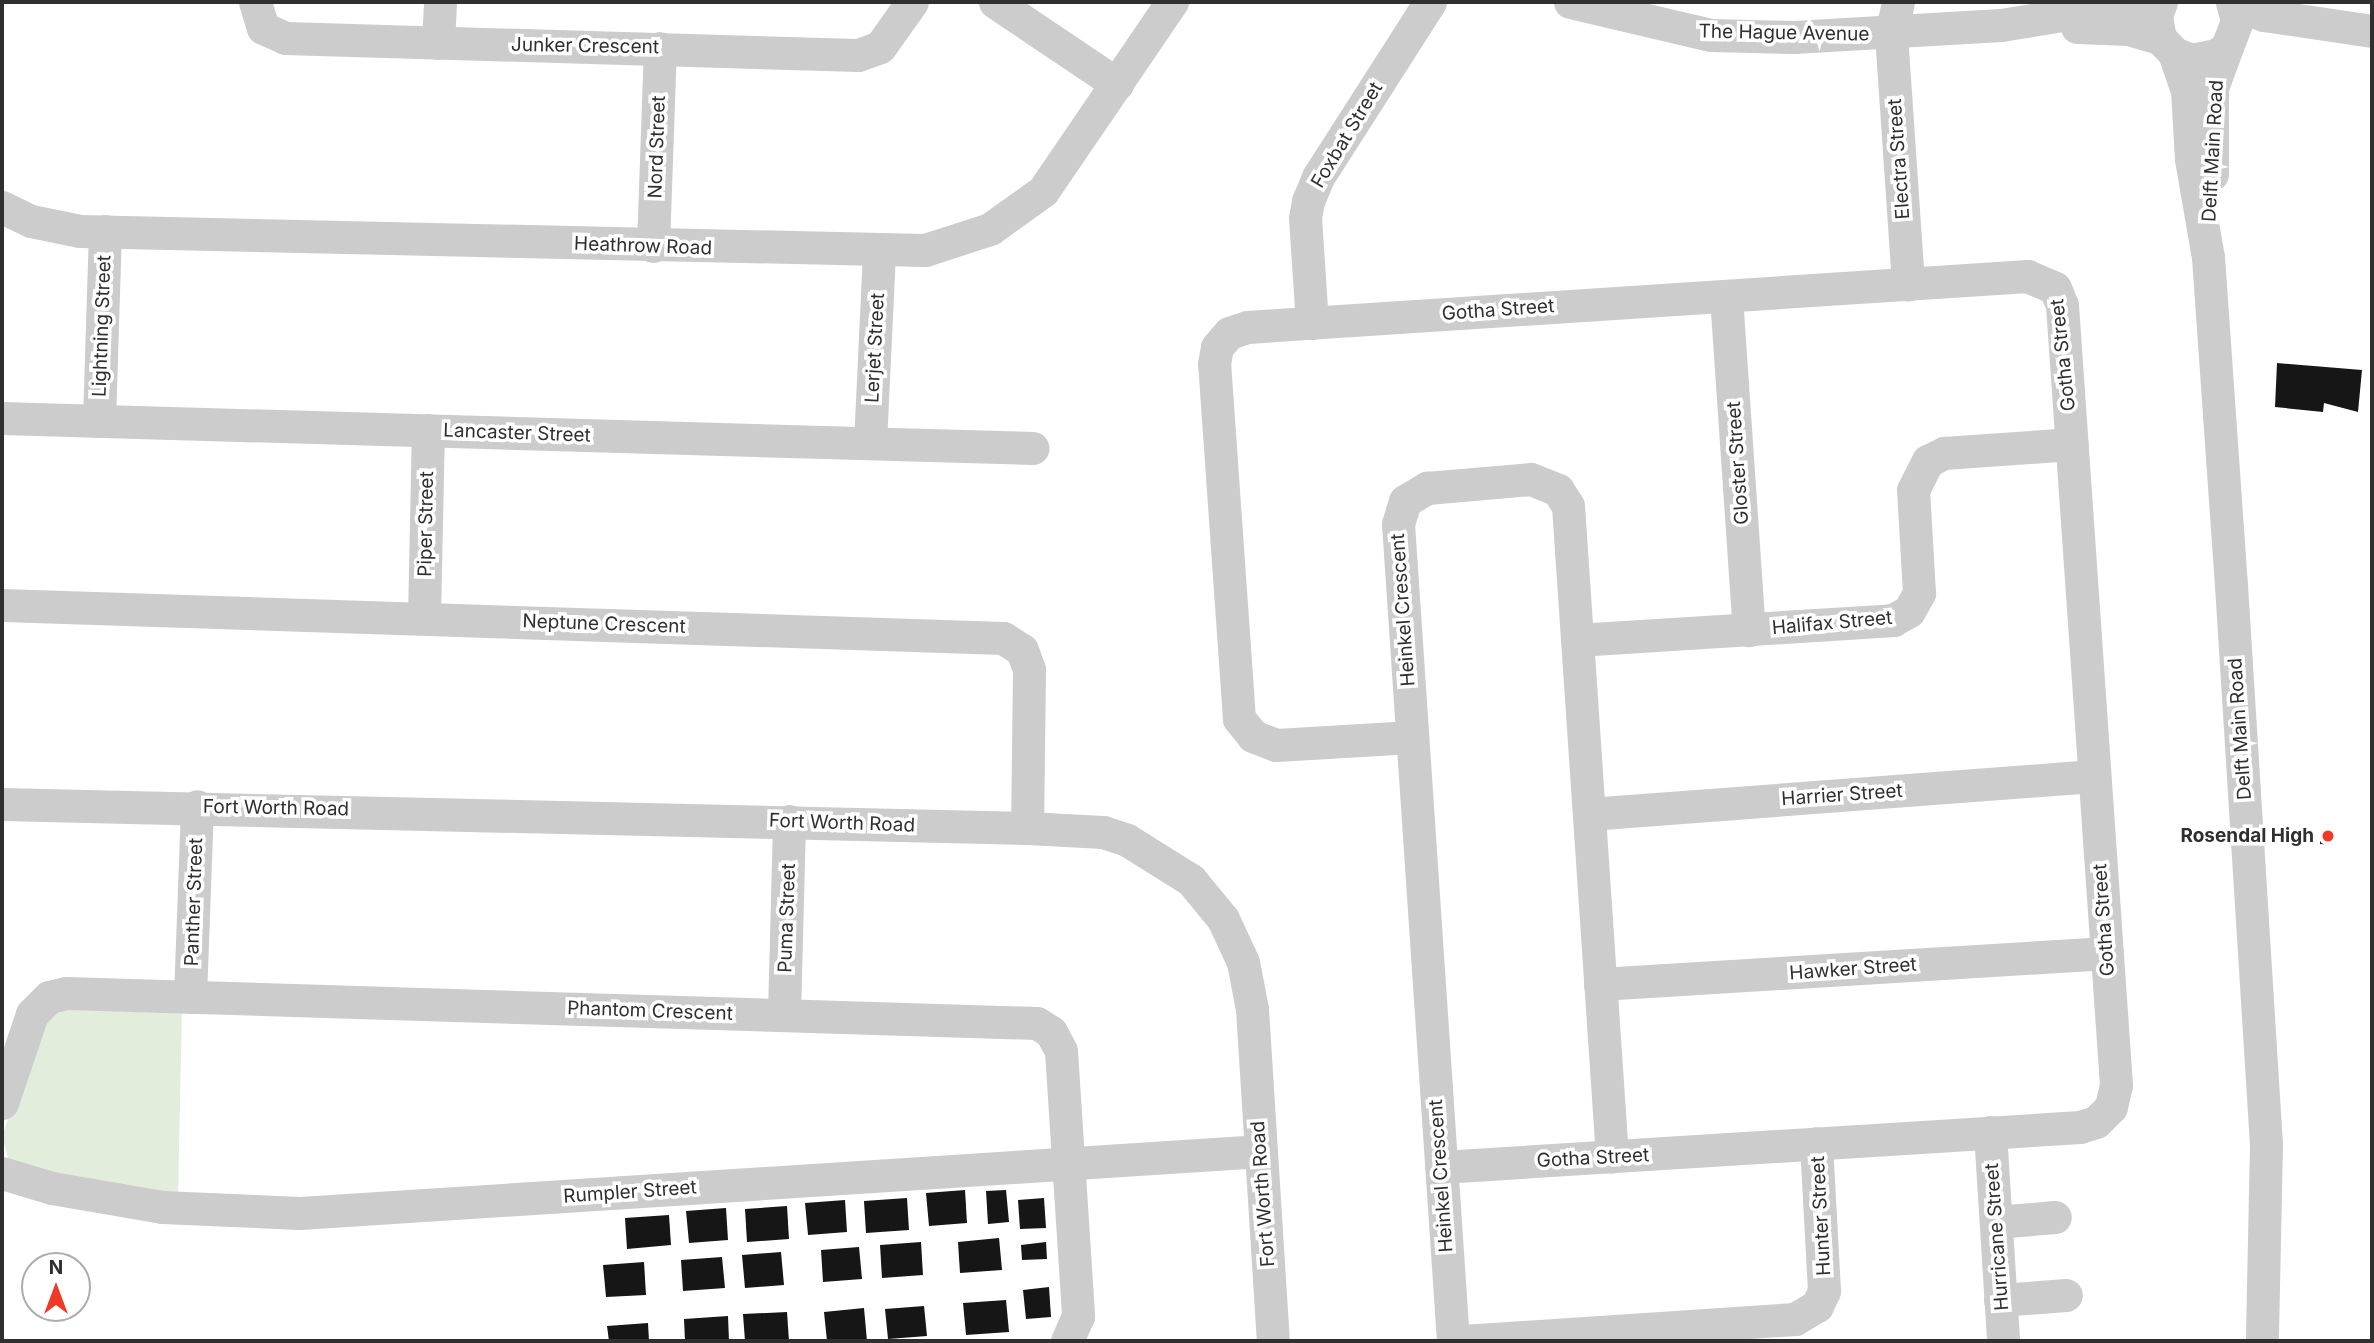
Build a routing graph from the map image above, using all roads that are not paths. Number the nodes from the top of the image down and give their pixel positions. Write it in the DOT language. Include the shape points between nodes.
graph roads {
  1 [pos="255,2"];
  2 [pos="439,2"];
  3 [pos="912,2"];
  4 [pos="995,2"];
  5 [pos="1172,2"];
  6 [pos="1430,2"];
  7 [pos="1570,2"];
  8 [pos="1898,2"];
  9 [pos="2142,2"];
  10 [pos="2161,2"];
  11 [pos="2232,2"];
  12 [pos="2001,25"];
  13 [pos="2372,31"];
  14 [pos="1891,34"];
  15 [pos="2372,36"];
  16 [pos="438,43"];
  17 [pos="2230,43"];
  18 [pos="2167,45"];
  19 [pos="660,48"];
  20 [pos="1117,84"];
  21 [pos="2,207"];
  22 [pos="105,231"];
  23 [pos="653,246"];
  24 [pos="879,252"];
  25 [pos="2208,257"];
  26 [pos="1908,284"];
  27 [pos="1726,296"];
  28 [pos="1312,323"];
  29 [pos="2,418"];
  30 [pos="99,421"];
  31 [pos="428,430"];
  32 [pos="870,443"];
  33 [pos="2071,444"];
  34 [pos="1033,448"];
  35 [pos="2,604"];
  36 [pos="424,618"];
  37 [pos="1749,630"];
  38 [pos="1577,640"];
  39 [pos="1412,737"];
  40 [pos="2094,776"];
  41 [pos="2,804"];
  42 [pos="197,806"];
  43 [pos="1589,814"];
  44 [pos="789,821"];
  45 [pos="1027,828"];
  46 [pos="2106,953"];
  47 [pos="1600,984"];
  48 [pos="190,997"];
  49 [pos="784,1014"];
  50 [pos="2,1103"];
  51 [pos="1990,1132"];
  52 [pos="1816,1143"];
  53 [pos="1261,1151"];
  54 [pos="1612,1157"];
  55 [pos="1068,1162"];
  56 [pos="1441,1167"];
  57 [pos="2,1173"];
  58 [pos="2055,1217"];
  59 [pos="1996,1222"];
  60 [pos="2066,1294"];
  61 [pos="2000,1300"];
  62 [pos="2264,1336"];
  63 [pos="1067,1341"];
  64 [pos="1273,1341"];
  65 [pos="1453,1341"];
  66 [pos="1463,1341"];
  67 [pos="2003,1341"];
  1 -- 16 [label="street, Junker Crescent" via="259,22 277,37"];
  2 -- 16 [label="street"];
  3 -- 19 [label="street, Junker Crescent" via="880,47 865,54"];
  4 -- 20 [label="street"];
  5 -- 20 [label="street, Heathrow Road"];
  6 -- 28 [label="street, Foxbat Street" via="1318,177 1308,201 1305,218"];
  7 -- 14 [label="street, The Hague Avenue" via="1711,35"];
  8 -- 14 [label="street, Electra Street"];
  9 -- 12 [label="street, The Hague Avenue"];
  10 -- 18 [label="street" via="2157,16"];
  11 -- 13 [label="street" via="2264,15"];
  11 -- 17 [label="street, Delft Main Road" via="2237,20"];
  12 -- 14 [label="street, The Hague Avenue"];
  12 -- 18 [label="street, The Hague Avenue" via="2119,28"];
  14 -- 26 [label="street, Electra Street"];
  15 -- 17 [label="street, The Hague Avenue"];
  16 -- 19 [label="street, Junker Crescent"];
  17 -- 18 [label="street, The Hague Avenue" via="2205,60"];
  17 -- 25 [label="street, Delft Main Road" via="2212,88"];
  18 -- 25 [label="street, Delft Main Road" via="2187,90 2192,159"];
  19 -- 23 [label="street, Nord Street"];
  20 -- 24 [label="street, Heathrow Road" via="1043,191 1009,218 948,246"];
  21 -- 22 [label="street, Heathrow Road" via="55,227"];
  22 -- 23 [label="street, Heathrow Road"];
  22 -- 30 [label="street, Lightning Street"];
  23 -- 24 [label="street, Heathrow Road"];
  24 -- 32 [label="street, Lerjet Street"];
  25 -- 62 [label="street, Delft Main Road" via="2266,1144"];
  26 -- 27 [label="street, Gotha Street"];
  26 -- 33 [label="street, Gotha Street" via="2027,276 2055,288 2062,305"];
  27 -- 28 [label="street, Gotha Street"];
  27 -- 37 [label="street, Gloster Street"];
  28 -- 39 [label="street, Gotha Street" via="1237,329 1222,340 1214,355 1239,719 1253,736 1276,745"];
  29 -- 30 [label="street, Lancaster Street"];
  30 -- 31 [label="street, Lancaster Street"];
  31 -- 32 [label="street, Lancaster Street"];
  31 -- 36 [label="street, Piper Street"];
  32 -- 34 [label="street, Lancaster Street"];
  33 -- 37 [label="street, Halifax Street" via="1944,453 1922,467 1913,490 1919,593 1902,616 1884,622"];
  33 -- 40 [label="street, Gotha Street"];
  35 -- 36 [label="street, Neptune Crescent"];
  36 -- 45 [label="street, Neptune Crescent" via="1003,638 1022,650 1029,669"];
  37 -- 38 [label="street, Halifax Street"];
  38 -- 39 [label="street, Heinkel Crescent" via="1570,515 1558,490 1531,480 1427,488 1411,495 1401,508 1398,524"];
  38 -- 43 [label="street, Heinkel Crescent"];
  39 -- 56 [label="street, Heinkel Crescent"];
  40 -- 43 [label="street, Harrier Street"];
  40 -- 46 [label="street, Gotha Street"];
  41 -- 42 [label="street, Fort Worth Road"];
  42 -- 44 [label="street, Fort Worth Road"];
  42 -- 48 [label="street, Panther Street"];
  43 -- 47 [label="street, Heinkel Crescent"];
  44 -- 45 [label="street, Fort Worth Road"];
  44 -- 49 [label="street, Puma Street"];
  45 -- 53 [label="street, Fort Worth Road" via="1103,832 1128,840 1172,864 1208,898 1234,940 1249,985"];
  46 -- 47 [label="street, Hawker Street"];
  46 -- 51 [label="street, Gotha Street" via="2116,1085 2111,1107 2096,1122 2080,1127"];
  47 -- 54 [label="street, Heinkel Crescent"];
  48 -- 49 [label="street, Phantom Crescent"];
  48 -- 50 [label="street, Phantom Crescent" via="66,993 49,997 32,1014"];
  49 -- 55 [label="street, Phantom Crescent" via="1028,1022 1044,1027 1061,1051"];
  51 -- 52 [label="street, Gotha Street"];
  51 -- 59 [label="street, Hurricane Street"];
  52 -- 54 [label="street, Gotha Street"];
  52 -- 66 [label="street, Hunter Street" via="1824,1291 1817,1306 1795,1319"];
  53 -- 55 [label="street, Rumpler Street"];
  53 -- 64 [label="street, Fort Worth Road"];
  54 -- 56 [label="street, Gotha Street"];
  55 -- 57 [label="street, Rumpler Street" via="300,1213 162,1207 52,1188"];
  55 -- 63 [label="street, Phantom Crescent" via="1078,1316"];
  56 -- 65 [label="street, Heinkel Crescent"];
  58 -- 59 [label="street"];
  59 -- 61 [label="street, Hurricane Street"];
  60 -- 61 [label="street"];
  61 -- 67 [label="street, Hurricane Street"];
}
